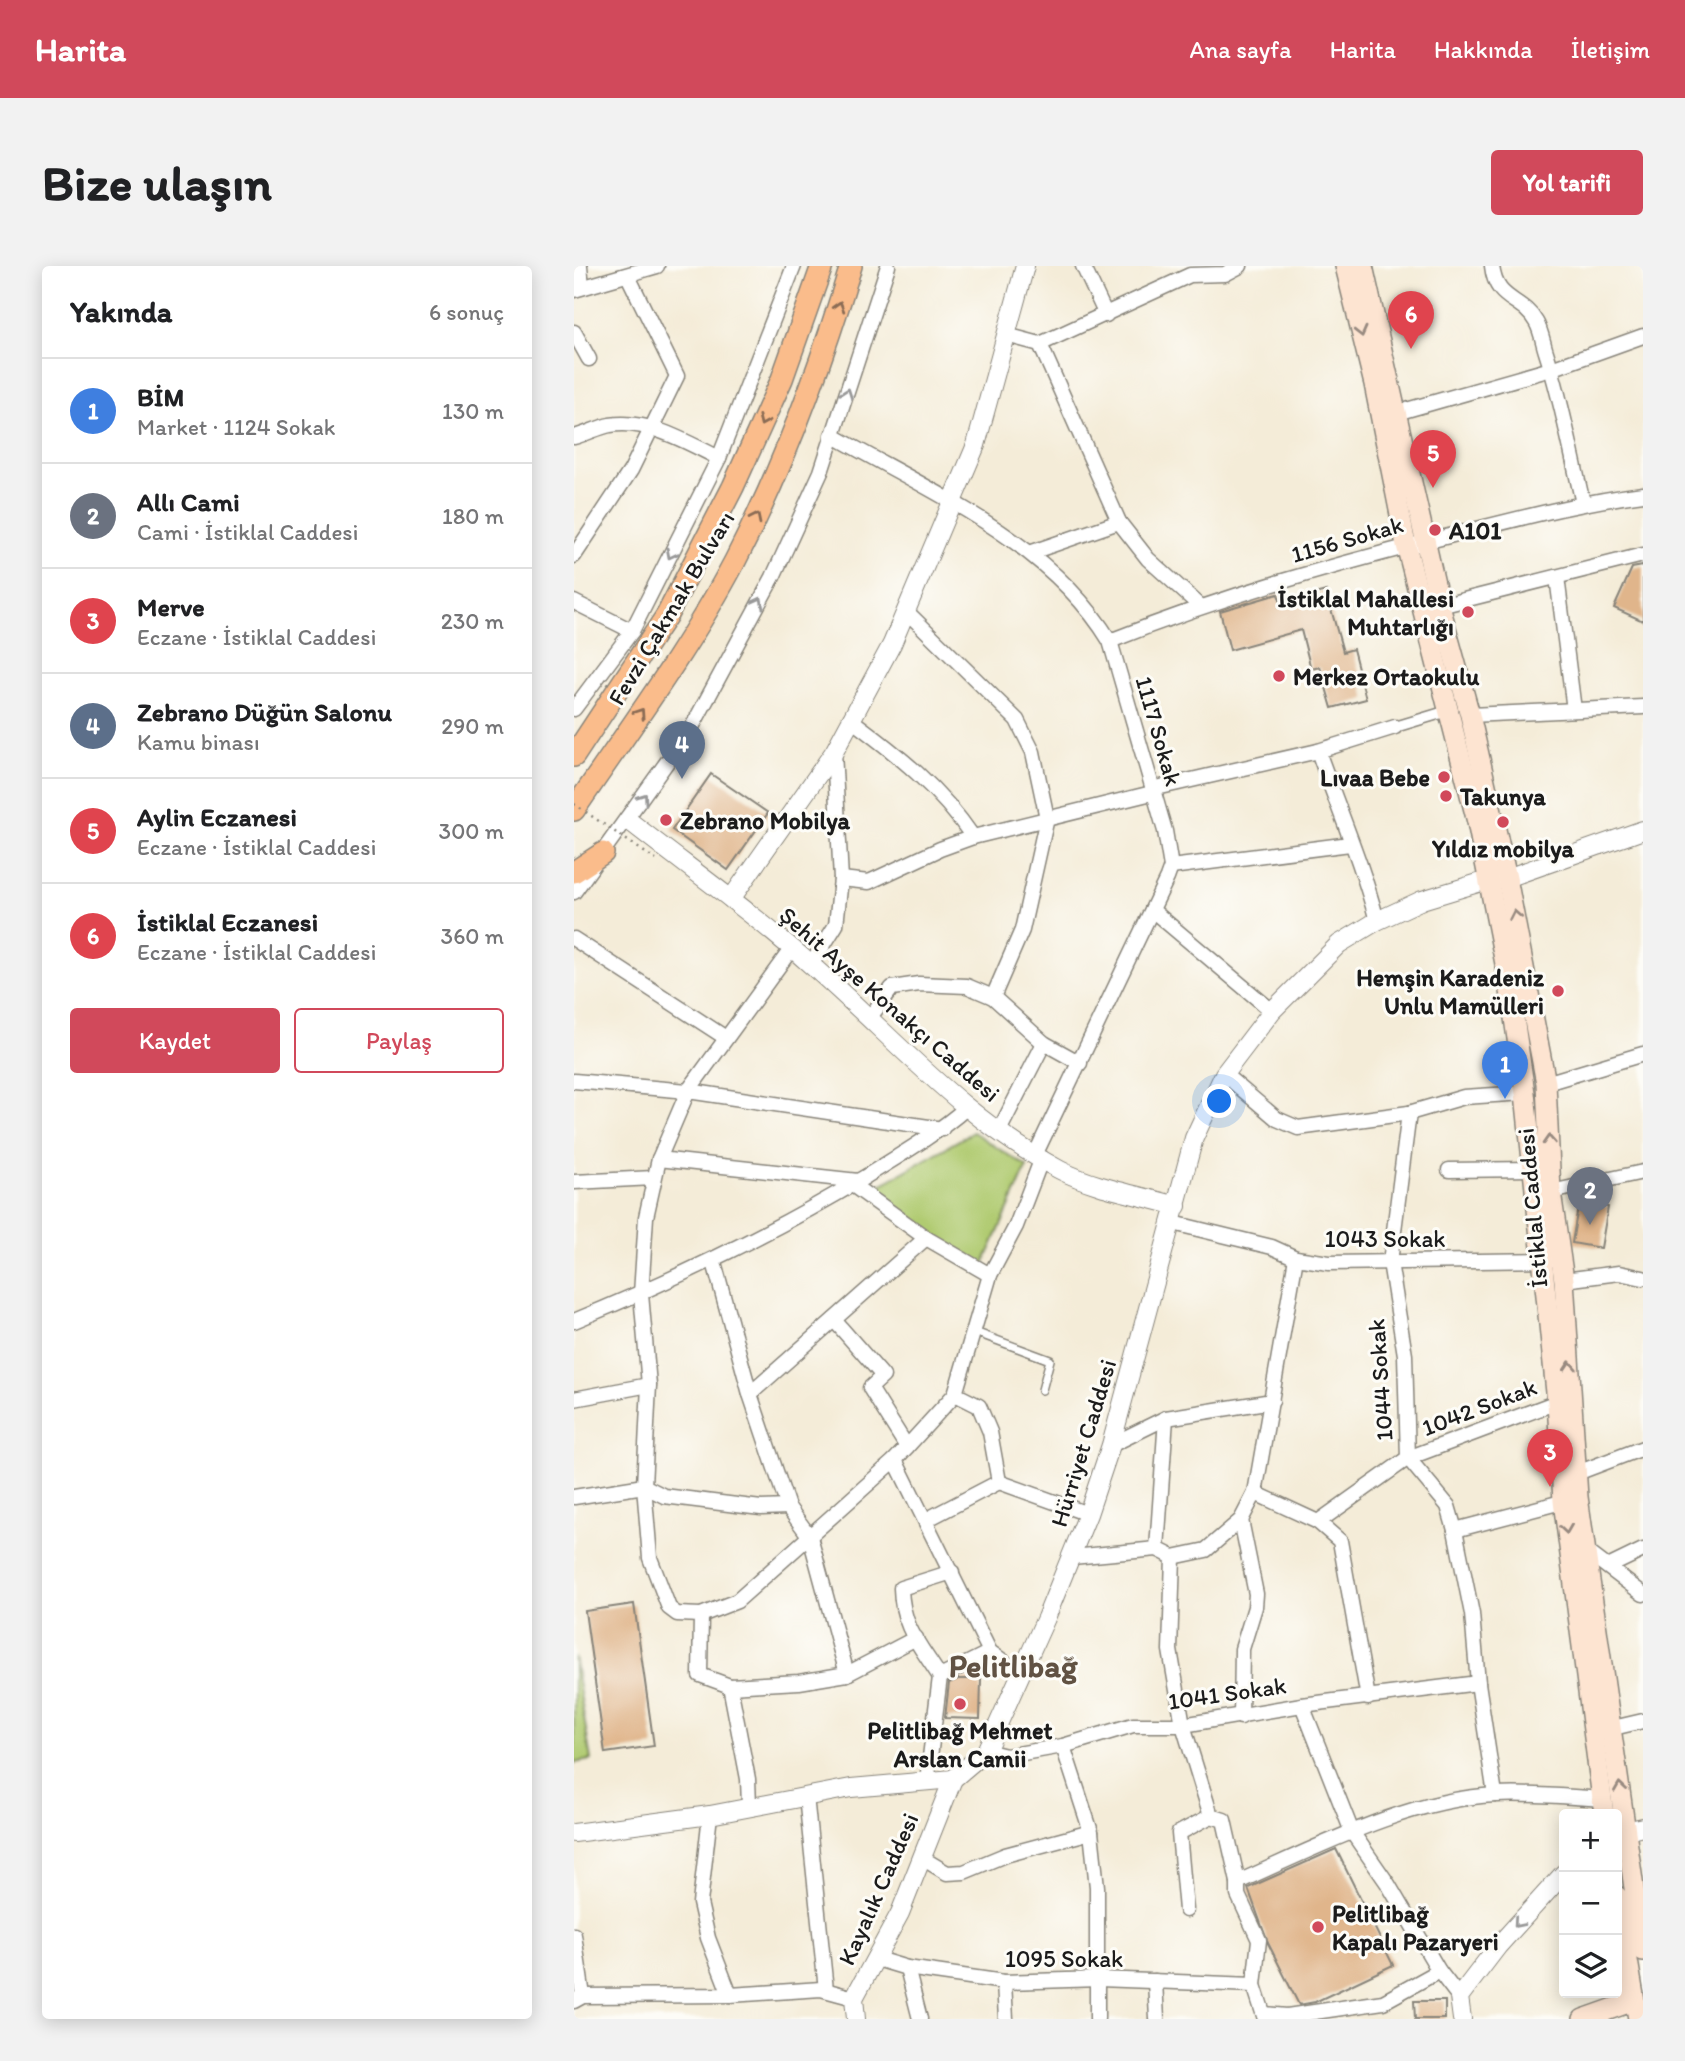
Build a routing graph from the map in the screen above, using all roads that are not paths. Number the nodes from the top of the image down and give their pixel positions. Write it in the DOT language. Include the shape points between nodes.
graph roads {
  1 [pos="580,266"];
  2 [pos="657,266"];
  3 [pos="794,266"];
  4 [pos="822,266"];
  5 [pos="851,266"];
  6 [pos="888,266"];
  7 [pos="1025,266"];
  8 [pos="1083,266"];
  9 [pos="1240,266"];
  10 [pos="1345,266"];
  11 [pos="1363,266"];
  12 [pos="1492,266"];
  13 [pos="1224,270"];
  14 [pos="628,276"];
  15 [pos="578,288"];
  16 [pos="1106,315"];
  17 [pos="574,332"];
  18 [pos="1006,335"];
  19 [pos="1643,336"];
  20 [pos="1040,344"];
  21 [pos="589,359"];
  22 [pos="1551,369"];
  23 [pos="1396,413"];
  24 [pos="653,429"];
  25 [pos="832,435"];
  26 [pos="574,437"];
  27 [pos="719,458"];
  28 [pos="1643,494"];
  29 [pos="951,503"];
  30 [pos="1583,503"];
  31 [pos="1119,523"];
  32 [pos="1427,541"];
  33 [pos="1406,545"];
  34 [pos="1032,552"];
  35 [pos="1643,555"];
  36 [pos="574,556"];
  37 [pos="1557,577"];
  38 [pos="574,602"];
  39 [pos="1199,605"];
  40 [pos="1440,606"];
  41 [pos="907,612"];
  42 [pos="632,631"];
  43 [pos="1110,641"];
  44 [pos="1643,707"];
  45 [pos="574,709"];
  46 [pos="1574,710"];
  47 [pos="1448,711"];
  48 [pos="1470,715"];
  49 [pos="850,719"];
  50 [pos="1395,727"];
  51 [pos="1318,751"];
  52 [pos="834,752"];
  53 [pos="574,756"];
  54 [pos="1152,791"];
  55 [pos="574,810"];
  56 [pos="1046,818"];
  57 [pos="628,820"];
  58 [pos="1643,830"];
  59 [pos="973,837"];
  60 [pos="1350,844"];
  61 [pos="603,853"];
  62 [pos="1171,867"];
  63 [pos="574,872"];
  64 [pos="841,879"];
  65 [pos="1497,879"];
  66 [pos="574,892"];
  67 [pos="731,900"];
  68 [pos="1153,910"];
  69 [pos="1377,921"];
  70 [pos="574,939"];
  71 [pos="792,948"];
  72 [pos="811,965"];
  73 [pos="993,997"];
  74 [pos="1272,1011"];
  75 [pos="870,1017"];
  76 [pos="726,1038"];
  77 [pos="1044,1043"];
  78 [pos="1643,1054"];
  79 [pos="1080,1063"];
  80 [pos="1224,1074"];
  81 [pos="574,1080"];
  82 [pos="1546,1083"];
  83 [pos="688,1091"];
  84 [pos="1525,1093"];
  85 [pos="966,1108"];
  86 [pos="1409,1113"];
  87 [pos="942,1129"];
  88 [pos="999,1131"];
  89 [pos="1039,1155"];
  90 [pos="659,1159"];
  91 [pos="1533,1169"];
  92 [pos="1449,1170"];
  93 [pos="1643,1172"];
  94 [pos="654,1178"];
  95 [pos="574,1182"];
  96 [pos="856,1183"];
  97 [pos="1551,1192"];
  98 [pos="1175,1214"];
  99 [pos="926,1238"];
  100 [pos="1296,1258"];
  101 [pos="1551,1259"];
  102 [pos="714,1262"];
  103 [pos="1390,1262"];
  104 [pos="990,1275"];
  105 [pos="1643,1278"];
  106 [pos="1564,1280"];
  107 [pos="641,1294"];
  108 [pos="834,1320"];
  109 [pos="574,1321"];
  110 [pos="972,1331"];
  111 [pos="649,1385"];
  112 [pos="1042,1390"];
  113 [pos="750,1394"];
  114 [pos="955,1394"];
  115 [pos="574,1399"];
  116 [pos="1272,1401"];
  117 [pos="1557,1402"];
  118 [pos="1573,1415"];
  119 [pos="1166,1418"];
  120 [pos="1111,1445"];
  121 [pos="906,1447"];
  122 [pos="1643,1448"];
  123 [pos="1408,1458"];
  124 [pos="895,1460"];
  125 [pos="1577,1474"];
  126 [pos="999,1482"];
  127 [pos="644,1486"];
  128 [pos="1255,1493"];
  129 [pos="574,1497"];
  130 [pos="1570,1499"];
  131 [pos="788,1507"];
  132 [pos="1088,1514"];
  133 [pos="926,1520"];
  134 [pos="1241,1520"];
  135 [pos="1318,1522"];
  136 [pos="1455,1530"];
  137 [pos="810,1536"];
  138 [pos="1157,1549"];
  139 [pos="1585,1550"];
  140 [pos="1643,1550"];
  141 [pos="1173,1557"];
  142 [pos="1072,1558"];
  143 [pos="1608,1567"];
  144 [pos="952,1572"];
  145 [pos="1643,1594"];
  146 [pos="701,1615"];
  147 [pos="916,1639"];
  148 [pos="990,1652"];
  149 [pos="847,1674"];
  150 [pos="1022,1674"];
  151 [pos="940,1677"];
  152 [pos="1478,1683"];
  153 [pos="730,1686"];
  154 [pos="1368,1698"];
  155 [pos="1302,1705"];
  156 [pos="1241,1717"];
  157 [pos="1643,1720"];
  158 [pos="1183,1725"];
  159 [pos="1613,1728"];
  160 [pos="1063,1746"];
  161 [pos="986,1751"];
  162 [pos="953,1779"];
  163 [pos="927,1781"];
  164 [pos="1495,1795"];
  165 [pos="806,1796"];
  166 [pos="749,1806"];
  167 [pos="1604,1807"];
  168 [pos="710,1815"];
  169 [pos="1211,1816"];
  170 [pos="1629,1830"];
  171 [pos="1091,1832"];
  172 [pos="1352,1832"];
  173 [pos="574,1833"];
  174 [pos="922,1858"];
  175 [pos="1559,1879"];
  176 [pos="1238,1882"];
  177 [pos="1186,1910"];
  178 [pos="1622,1921"];
  179 [pos="574,1935"];
  180 [pos="1643,1951"];
  181 [pos="877,1959"];
  182 [pos="907,1968"];
  183 [pos="1439,1971"];
  184 [pos="1099,1979"];
  185 [pos="1155,1981"];
  186 [pos="1004,1982"];
  187 [pos="1254,1985"];
  188 [pos="826,1990"];
  189 [pos="730,1995"];
  190 [pos="1459,1997"];
  191 [pos="579,1998"];
  192 [pos="854,1998"];
  193 [pos="1639,2007"];
  194 [pos="1264,2016"];
  195 [pos="856,2019"];
  196 [pos="920,2019"];
  197 [pos="1006,2019"];
  198 [pos="1097,2019"];
  199 [pos="1157,2019"];
  200 [pos="1462,2019"];
  201 [pos="1583,2019"];
  1 -- 15 [label="street"];
  2 -- 14 [label="street"];
  3 -- 27 [label="street"];
  4 -- 53 [label="main road, Fevzi Çakmak Bulvarı, one-way" via="782,379 733,487 667,615"];
  55 -- 5 [label="main road, Fevzi Çakmak Bulvarı, one-way" via="734,563 784,459 822,363"];
  25 -- 6 [label="street, one-way"];
  7 -- 18 [label="street"];
  8 -- 16 [label="street"];
  9 -- 13 [label="street"];
  10 -- 33 [label="main road, İstiklal Caddesi, one-way"];
  11 -- 23 [label="main road, İstiklal Caddesi"];
  12 -- 22 [label="street" via="1502,294 1536,321"];
  13 -- 16 [label="street" via="1190,275"];
  14 -- 15 [label="street"];
  14 -- 24 [label="street" via="677,376"];
  16 -- 20 [label="street"];
  17 -- 21 [label="street"];
  18 -- 20 [label="street"];
  18 -- 29 [label="street" via="976,444"];
  19 -- 22 [label="street"];
  20 -- 31 [label="street"];
  22 -- 23 [label="street"];
  22 -- 30 [label="street"];
  23 -- 32 [label="main road, İstiklal Caddesi"];
  24 -- 26 [label="street" via="610,425"];
  24 -- 27 [label="street"];
  24 -- 36 [label="street"];
  25 -- 29 [label="street, 1117 Sokak"];
  57 -- 25 [label="street, one-way" via="692,727 766,588 821,472"];
  27 -- 42 [label="street, one-way"];
  28 -- 30 [label="street, 1156 Sokak"];
  29 -- 34 [label="street, 1117 Sokak"];
  29 -- 41 [label="street"];
  30 -- 32 [label="street, 1156 Sokak"];
  31 -- 34 [label="street"];
  31 -- 39 [label="street" via="1148,559"];
  32 -- 33 [label="street, 1156 Sokak"];
  32 -- 40 [label="main road, İstiklal Caddesi"];
  33 -- 39 [label="street, 1156 Sokak"];
  33 -- 47 [label="main road, İstiklal Caddesi"];
  34 -- 43 [label="street, 1117 Sokak" via="1094,615"];
  35 -- 37 [label="street"];
  37 -- 40 [label="street"];
  37 -- 46 [label="street"];
  38 -- 42 [label="street"];
  39 -- 43 [label="street, 1156 Sokak"];
  40 -- 48 [label="main road, İstiklal Caddesi"];
  41 -- 49 [label="street"];
  41 -- 56 [label="street" via="1017,720 1033,752"];
  42 -- 45 [label="street"];
  43 -- 54 [label="street, 1117 Sokak"];
  44 -- 46 [label="street"];
  46 -- 48 [label="street"];
  47 -- 50 [label="street"];
  47 -- 65 [label="main road, İstiklal Caddesi"];
  48 -- 65 [label="main road, İstiklal Caddesi"];
  49 -- 52 [label="street"];
  49 -- 59 [label="street" via="904,760 953,808"];
  50 -- 51 [label="street"];
  51 -- 54 [label="street"];
  51 -- 60 [label="street"];
  52 -- 64 [label="street"];
  52 -- 67 [label="street"];
  54 -- 56 [label="street"];
  54 -- 62 [label="street, 1117 Sokak"];
  56 -- 59 [label="street"];
  56 -- 73 [label="street" via="1022,930"];
  57 -- 61 [label="street"];
  57 -- 67 [label="street, Şehit Ayşe Konakçı Caddesi"];
  58 -- 65 [label="street, Hürriyet Caddesi"];
  59 -- 64 [label="street" via="869,881"];
  60 -- 62 [label="street"];
  60 -- 69 [label="street" via="1364,872"];
  61 -- 63 [label="main road"];
  61 -- 66 [label="street"];
  62 -- 68 [label="street"];
  64 -- 72 [label="street" via="836,925"];
  65 -- 69 [label="street, Hürriyet Caddesi" via="1422,900"];
  82 -- 65 [label="main road, İstiklal Caddesi, one-way"];
  65 -- 84 [label="main road, İstiklal Caddesi"];
  67 -- 71 [label="street, Şehit Ayşe Konakçı Caddesi"];
  68 -- 74 [label="street"];
  68 -- 79 [label="street"];
  69 -- 74 [label="street, Hürriyet Caddesi" via="1339,944"];
  70 -- 76 [label="street"];
  71 -- 72 [label="street, Şehit Ayşe Konakçı Caddesi"];
  71 -- 76 [label="street"];
  72 -- 75 [label="street, Şehit Ayşe Konakçı Caddesi"];
  73 -- 75 [label="street" via="967,986 902,985 886,992"];
  73 -- 77 [label="street"];
  74 -- 80 [label="street, Hürriyet Caddesi"];
  75 -- 85 [label="street, Şehit Ayşe Konakçı Caddesi"];
  76 -- 83 [label="street"];
  77 -- 79 [label="street"];
  77 -- 88 [label="street"];
  78 -- 82 [label="street"];
  79 -- 89 [label="street"];
  80 -- 86 [label="street" via="1277,1119 1298,1128"];
  80 -- 98 [label="street, Hürriyet Caddesi" via="1194,1138"];
  81 -- 83 [label="street"];
  97 -- 82 [label="main road, İstiklal Caddesi, one-way"];
  83 -- 87 [label="street"];
  83 -- 90 [label="street"];
  84 -- 86 [label="street" via="1464,1097"];
  84 -- 91 [label="main road, İstiklal Caddesi"];
  85 -- 87 [label="street"];
  85 -- 88 [label="street, Şehit Ayşe Konakçı Caddesi"];
  86 -- 103 [label="street, 1044 Sokak"];
  87 -- 96 [label="street"];
  88 -- 89 [label="street, Şehit Ayşe Konakçı Caddesi"];
  89 -- 98 [label="street, Şehit Ayşe Konakçı Caddesi" via="1061,1170"];
  89 -- 104 [label="street" via="1016,1226"];
  90 -- 94 [label="street"];
  90 -- 96 [label="street"];
  91 -- 92 [label="street"];
  91 -- 101 [label="main road, İstiklal Caddesi"];
  93 -- 97 [label="street"];
  94 -- 95 [label="street"];
  94 -- 107 [label="street" via="646,1217"];
  96 -- 99 [label="street"];
  96 -- 102 [label="street"];
  97 -- 101 [label="main road, İstiklal Caddesi"];
  98 -- 100 [label="street, 1043 Sokak"];
  98 -- 120 [label="street, Hürriyet Caddesi"];
  99 -- 104 [label="street"];
  99 -- 108 [label="street"];
  100 -- 103 [label="street, 1043 Sokak" via="1329,1263"];
  100 -- 116 [label="street"];
  101 -- 103 [label="street, 1043 Sokak"];
  101 -- 106 [label="main road, İstiklal Caddesi"];
  101 -- 117 [label="main road, İstiklal Caddesi"];
  102 -- 107 [label="street"];
  102 -- 113 [label="street"];
  103 -- 123 [label="street, 1044 Sokak" via="1405,1355"];
  104 -- 110 [label="street"];
  105 -- 106 [label="street" via="1619,1273"];
  118 -- 106 [label="main road, İstiklal Caddesi, one-way"];
  107 -- 109 [label="street"];
  107 -- 111 [label="street"];
  108 -- 113 [label="street"];
  108 -- 121 [label="street" via="883,1376 870,1388"];
  110 -- 112 [label="lane" via="1050,1360"];
  110 -- 114 [label="street"];
  111 -- 115 [label="street"];
  111 -- 127 [label="street"];
  113 -- 131 [label="street"];
  114 -- 121 [label="street"];
  114 -- 126 [label="street" via="979,1406 990,1433"];
  116 -- 119 [label="street"];
  116 -- 128 [label="street"];
  117 -- 118 [label="street, 1042 Sokak"];
  117 -- 123 [label="street, 1042 Sokak"];
  117 -- 130 [label="main road, İstiklal Caddesi"];
  118 -- 125 [label="main road, İstiklal Caddesi"];
  119 -- 120 [label="street"];
  119 -- 138 [label="street"];
  120 -- 132 [label="street, Hürriyet Caddesi"];
  121 -- 124 [label="street"];
  122 -- 125 [label="street"];
  123 -- 135 [label="street, 1042 Sokak"];
  123 -- 136 [label="street, 1044 Sokak" via="1448,1506"];
  124 -- 133 [label="street"];
  124 -- 137 [label="street"];
  125 -- 130 [label="main road, İstiklal Caddesi"];
  126 -- 132 [label="street"];
  126 -- 133 [label="street"];
  127 -- 129 [label="street"];
  127 -- 131 [label="street" via="664,1496"];
  127 -- 146 [label="street" via="650,1558 669,1608 677,1614"];
  128 -- 134 [label="street"];
  128 -- 135 [label="street"];
  130 -- 136 [label="street"];
  130 -- 139 [label="main road, İstiklal Caddesi"];
  130 -- 167 [label="main road, İstiklal Caddesi, one-way"];
  131 -- 137 [label="street"];
  132 -- 142 [label="street, Hürriyet Caddesi"];
  133 -- 144 [label="street"];
  134 -- 141 [label="street" via="1206,1550"];
  134 -- 156 [label="street" via="1256,1594 1242,1649"];
  135 -- 154 [label="street" via="1340,1541"];
  136 -- 152 [label="street, 1044 Sokak" via="1472,1614"];
  137 -- 146 [label="street" via="737,1601"];
  137 -- 149 [label="street"];
  138 -- 141 [label="street"];
  138 -- 142 [label="street"];
  139 -- 143 [label="street"];
  139 -- 159 [label="main road, İstiklal Caddesi"];
  140 -- 143 [label="street"];
  141 -- 158 [label="street" via="1170,1650"];
  142 -- 150 [label="street, Hürriyet Caddesi"];
  143 -- 145 [label="street"];
  144 -- 147 [label="street" via="901,1588 907,1628"];
  144 -- 148 [label="street"];
  146 -- 153 [label="street" via="700,1675"];
  147 -- 149 [label="street"];
  147 -- 151 [label="street"];
  148 -- 150 [label="street"];
  148 -- 151 [label="street"];
  149 -- 153 [label="street"];
  150 -- 161 [label="street, Hürriyet Caddesi"];
  151 -- 163 [label="street"];
  152 -- 154 [label="street, 1041 Sokak"];
  152 -- 164 [label="street, 1044 Sokak"];
  153 -- 166 [label="street"];
  154 -- 155 [label="street, 1041 Sokak"];
  155 -- 156 [label="street, 1041 Sokak"];
  155 -- 172 [label="street"];
  156 -- 158 [label="street, 1041 Sokak"];
  157 -- 159 [label="street"];
  158 -- 160 [label="street, 1041 Sokak" via="1133,1725"];
  158 -- 169 [label="street"];
  170 -- 159 [label="main road, İstiklal Caddesi, one-way"];
  160 -- 161 [label="street, 1041 Sokak" via="1006,1756"];
  160 -- 171 [label="street"];
  161 -- 162 [label="street, Hürriyet Caddesi"];
  162 -- 163 [label="street"];
  162 -- 174 [label="street, Kayalık Caddesi"];
  163 -- 165 [label="street"];
  164 -- 167 [label="street"];
  164 -- 172 [label="street" via="1445,1802"];
  165 -- 166 [label="street"];
  165 -- 188 [label="street"];
  166 -- 168 [label="street"];
  168 -- 173 [label="street"];
  168 -- 189 [label="street" via="700,1903"];
  169 -- 176 [label="street" via="1224,1820"];
  169 -- 177 [label="street" via="1179,1833"];
  170 -- 180 [label="main road, İstiklal Caddesi"];
  171 -- 174 [label="street" via="1005,1855 964,1872 947,1873"];
  171 -- 184 [label="street"];
  172 -- 176 [label="street"];
  172 -- 183 [label="street"];
  174 -- 181 [label="street, Kayalık Caddesi"];
  175 -- 190 [label="street, one-way"];
  176 -- 187 [label="street" via="1238,1895 1258,1940"];
  178 -- 193 [label="main road"];
  179 -- 191 [label="street"];
  181 -- 182 [label="street, 1095 Sokak"];
  181 -- 192 [label="street, Kayalık Caddesi"];
  182 -- 186 [label="street, 1095 Sokak"];
  182 -- 196 [label="street"];
  183 -- 190 [label="street"];
  183 -- 194 [label="street" via="1383,2002"];
  184 -- 185 [label="street, 1095 Sokak"];
  184 -- 186 [label="street, 1095 Sokak"];
  184 -- 198 [label="street"];
  185 -- 187 [label="street, 1095 Sokak"];
  185 -- 199 [label="street"];
  186 -- 197 [label="street"];
  187 -- 194 [label="street"];
  188 -- 189 [label="street"];
  188 -- 192 [label="street"];
  189 -- 191 [label="street"];
  190 -- 200 [label="street"];
  192 -- 195 [label="street, Kayalık Caddesi"];
  193 -- 201 [label="main road"];
}
